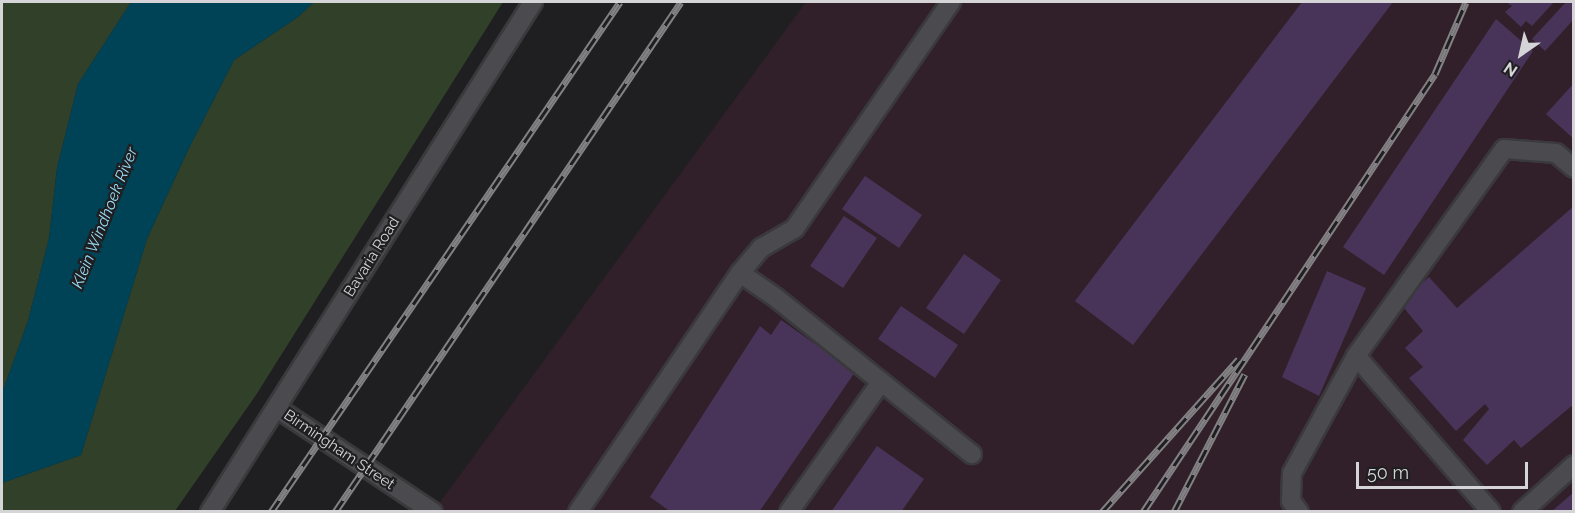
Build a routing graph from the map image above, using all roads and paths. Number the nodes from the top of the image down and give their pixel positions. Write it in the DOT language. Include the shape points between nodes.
graph roads {
  1 [pos="533,2"];
  2 [pos="951,2"];
  3 [pos="1574,168"];
  4 [pos="740,273"];
  5 [pos="1356,356"];
  6 [pos="881,382"];
  7 [pos="277,408"];
  8 [pos="972,454"];
  9 [pos="1574,465"];
  10 [pos="210,512"];
  11 [pos="433,512"];
  12 [pos="578,512"];
  13 [pos="789,512"];
  14 [pos="1299,512"];
  15 [pos="1491,512"];
  16 [pos="1522,512"];
  1 -- 7 [label="street, Bavaria Road"];
  2 -- 4 [label="street" via="795,228 761,249"];
  3 -- 5 [label="street" via="1556,153 1504,148"];
  4 -- 6 [label="street"];
  4 -- 12 [label="street"];
  5 -- 14 [label="street" via="1292,473 1290,501"];
  5 -- 15 [label="street"];
  6 -- 8 [label="street"];
  6 -- 13 [label="street"];
  7 -- 10 [label="street, Bavaria Road"];
  7 -- 11 [label="street, Birmingham Street"];
  9 -- 16 [label="street"];
}
